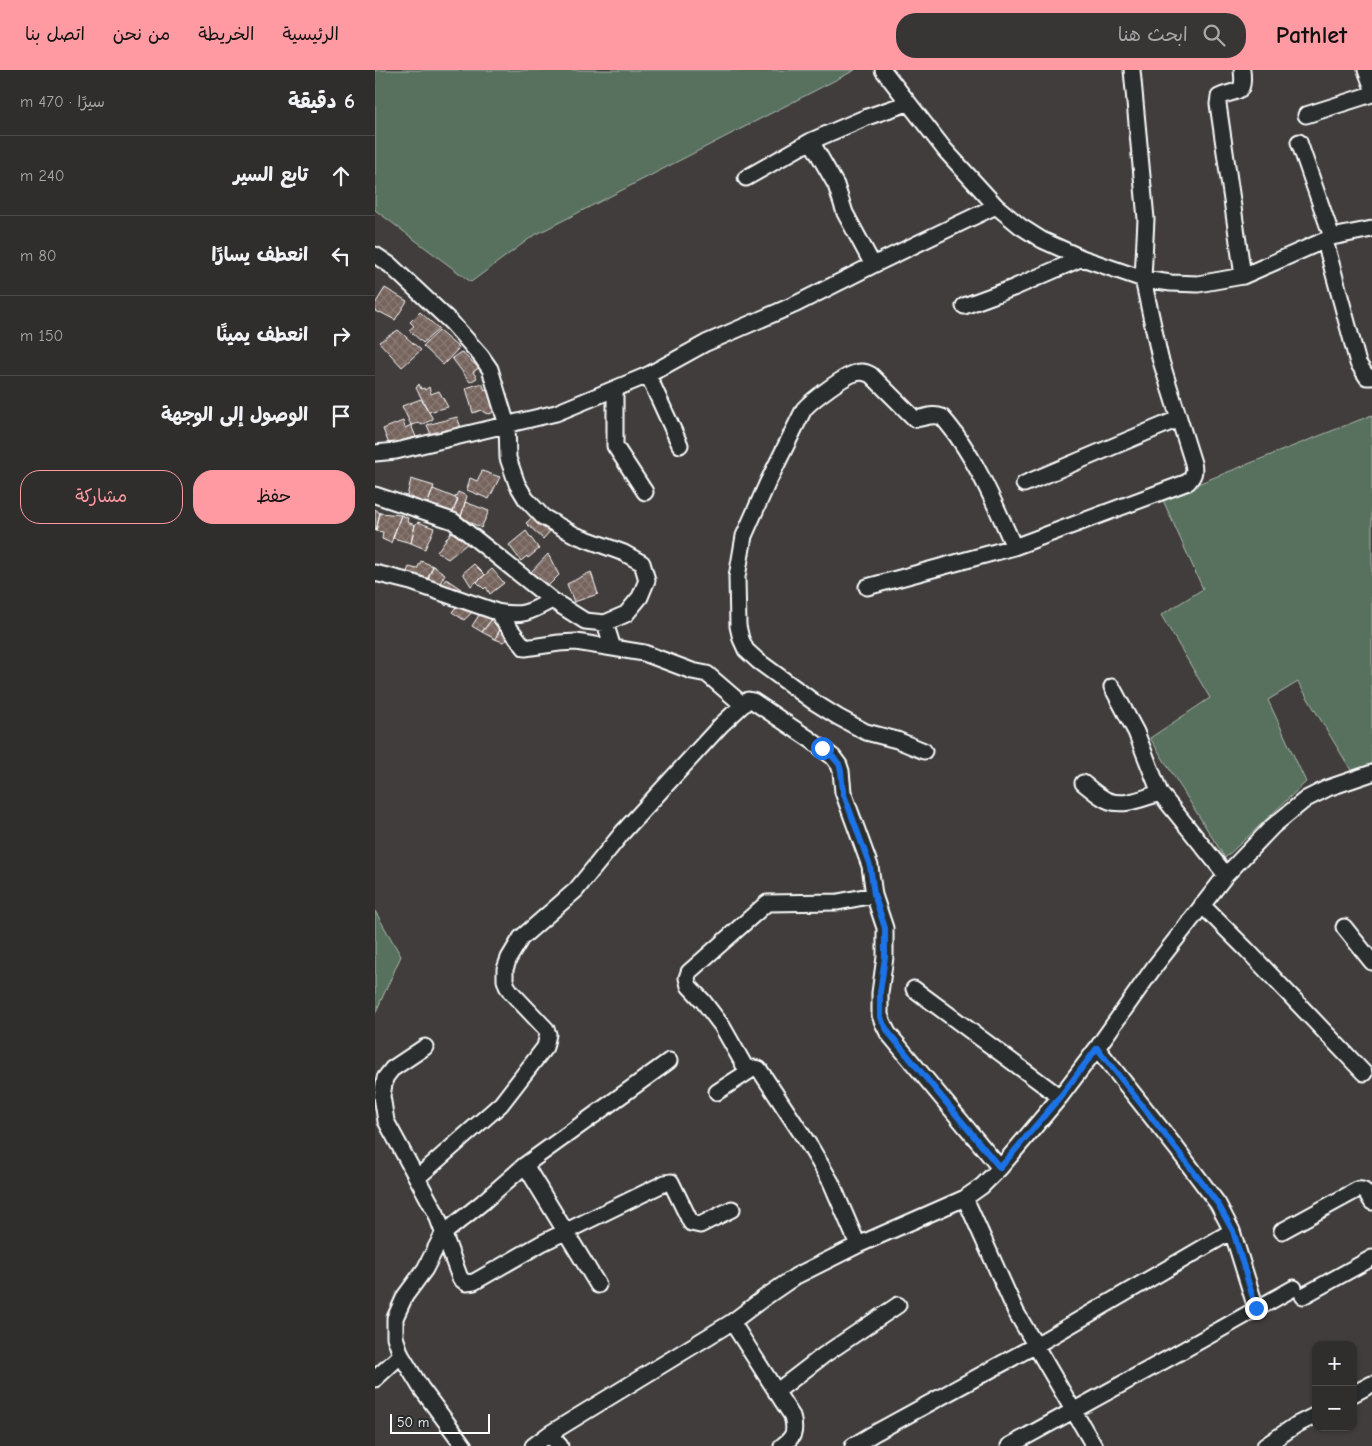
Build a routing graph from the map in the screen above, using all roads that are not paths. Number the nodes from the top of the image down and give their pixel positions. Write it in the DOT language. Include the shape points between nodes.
graph roads {
  1 [pos="883,70"];
  2 [pos="1132,70"];
  3 [pos="1242,70"];
  4 [pos="1366,70"];
  5 [pos="1372,86"];
  6 [pos="1372,94"];
  7 [pos="908,103"];
  8 [pos="1306,115"];
  9 [pos="811,141"];
  10 [pos="1299,142"];
  11 [pos="746,178"];
  12 [pos="996,206"];
  13 [pos="1372,229"];
  14 [pos="1328,239"];
  15 [pos="375,255"];
  16 [pos="1082,258"];
  17 [pos="873,265"];
  18 [pos="1243,276"];
  19 [pos="1143,279"];
  20 [pos="964,306"];
  21 [pos="648,375"];
  22 [pos="1372,377"];
  23 [pos="615,389"];
  24 [pos="1178,418"];
  25 [pos="507,424"];
  26 [pos="680,445"];
  27 [pos="375,453"];
  28 [pos="1024,484"];
  29 [pos="645,492"];
  30 [pos="375,495"];
  31 [pos="1014,547"];
  32 [pos="375,573"];
  33 [pos="867,587"];
  34 [pos="552,600"];
  35 [pos="497,612"];
  36 [pos="605,623"];
  37 [pos="613,648"];
  38 [pos="1112,687"];
  39 [pos="743,705"];
  40 [pos="924,751"];
  41 [pos="1372,773"];
  42 [pos="1083,783"];
  43 [pos="1160,793"];
  44 [pos="1226,874"];
  45 [pos="874,894"];
  46 [pos="1202,905"];
  47 [pos="1344,927"];
  48 [pos="1369,953"];
  49 [pos="914,988"];
  50 [pos="425,1047"];
  51 [pos="1097,1048"];
  52 [pos="669,1061"];
  53 [pos="748,1072"];
  54 [pos="1364,1073"];
  55 [pos="717,1092"];
  56 [pos="1060,1097"];
  57 [pos="525,1165"];
  58 [pos="1000,1168"];
  59 [pos="417,1178"];
  60 [pos="965,1198"];
  61 [pos="1372,1202"];
  62 [pos="732,1209"];
  63 [pos="1233,1231"];
  64 [pos="1282,1231"];
  65 [pos="565,1232"];
  66 [pos="443,1234"];
  67 [pos="858,1245"];
  68 [pos="1372,1258"];
  69 [pos="599,1285"];
  70 [pos="899,1305"];
  71 [pos="1256,1308"];
  72 [pos="732,1322"];
  73 [pos="1036,1345"];
  74 [pos="401,1355"];
  75 [pos="375,1379"];
  76 [pos="1372,1384"];
  77 [pos="776,1392"];
  78 [pos="1357,1392"];
  79 [pos="1074,1410"];
  80 [pos="1312,1417"];
  81 [pos="549,1434"];
  82 [pos="877,1440"];
  83 [pos="464,1446"];
  84 [pos="533,1446"];
  85 [pos="560,1446"];
  86 [pos="781,1446"];
  87 [pos="853,1446"];
  88 [pos="1009,1446"];
  89 [pos="1094,1446"];
  90 [pos="1265,1446"];
  1 -- 7 [label="street"];
  2 -- 19 [label="street" via="1146,219"];
  3 -- 18 [label="street" via="1242,86 1219,97 1218,104"];
  4 -- 5 [label="street"];
  6 -- 8 [label="street"];
  7 -- 9 [label="street"];
  7 -- 12 [label="street"];
  9 -- 11 [label="street"];
  9 -- 17 [label="street" via="836,185 845,213"];
  10 -- 14 [label="street"];
  12 -- 16 [label="street" via="1042,240"];
  12 -- 17 [label="street"];
  13 -- 14 [label="street"];
  14 -- 18 [label="street"];
  14 -- 22 [label="street" via="1359,363 1367,377"];
  15 -- 25 [label="street" via="428,300 481,356 489,369"];
  16 -- 19 [label="street"];
  16 -- 20 [label="street"];
  17 -- 21 [label="street" via="796,304 706,343"];
  18 -- 19 [label="street" via="1198,284"];
  19 -- 24 [label="street" via="1160,358"];
  21 -- 23 [label="street"];
  21 -- 26 [label="street"];
  23 -- 25 [label="street" via="556,413"];
  23 -- 29 [label="street" via="615,446"];
  24 -- 28 [label="street"];
  24 -- 31 [label="street" via="1195,472 1189,482"];
  25 -- 27 [label="street" via="396,451"];
  25 -- 36 [label="street" via="508,458 517,484 543,517 575,535 642,563 647,580 640,597 626,614"];
  30 -- 34 [label="street" via="453,520"];
  31 -- 33 [label="street"];
  31 -- 40 [label="street" via="967,452 942,417 915,418 867,372 852,374 803,409 744,536 737,577 741,639 758,661 838,717 866,732"];
  32 -- 35 [label="street"];
  34 -- 35 [label="street" via="520,614"];
  34 -- 36 [label="street" via="585,621"];
  35 -- 37 [label="street" via="525,648 577,642"];
  36 -- 37 [label="street"];
  37 -- 39 [label="street" via="644,653 707,674"];
  38 -- 43 [label="street" via="1136,732"];
  39 -- 45 [label="street" via="753,701 811,740 839,764 843,792 870,866"];
  39 -- 59 [label="street" via="623,832 576,890 521,938 509,958 505,980 511,992 546,1030 545,1047 501,1104"];
  41 -- 44 [label="street" via="1306,799 1273,826"];
  42 -- 43 [label="street" via="1107,801 1115,803"];
  43 -- 44 [label="street"];
  44 -- 46 [label="street"];
  45 -- 53 [label="street" via="838,902 767,904 689,972 689,986 722,1026"];
  45 -- 58 [label="street" via="885,928 880,992 883,1023"];
  46 -- 51 [label="street"];
  46 -- 54 [label="street"];
  47 -- 48 [label="street"];
  49 -- 56 [label="street"];
  50 -- 59 [label="street" via="392,1069 385,1078 382,1096 386,1120"];
  51 -- 56 [label="street"];
  51 -- 63 [label="street" via="1218,1204"];
  52 -- 57 [label="street"];
  53 -- 55 [label="street"];
  53 -- 67 [label="street" via="759,1069 811,1148 831,1182"];
  56 -- 58 [label="street"];
  57 -- 65 [label="street"];
  57 -- 66 [label="street"];
  58 -- 60 [label="street" via="983,1186"];
  59 -- 66 [label="street"];
  60 -- 67 [label="street"];
  60 -- 73 [label="street" via="1017,1312"];
  61 -- 64 [label="street" via="1360,1189"];
  62 -- 65 [label="street" via="700,1225 691,1223 671,1182"];
  63 -- 71 [label="street"];
  63 -- 73 [label="street"];
  65 -- 66 [label="street" via="474,1282 466,1283 460,1278"];
  65 -- 69 [label="street"];
  66 -- 74 [label="street" via="395,1318 395,1337"];
  67 -- 72 [label="street" via="796,1276"];
  68 -- 71 [label="street"];
  70 -- 77 [label="street" via="823,1355"];
  71 -- 79 [label="street"];
  72 -- 77 [label="street"];
  72 -- 81 [label="street"];
  73 -- 79 [label="street"];
  73 -- 82 [label="street"];
  74 -- 75 [label="street"];
  74 -- 83 [label="street"];
  76 -- 78 [label="street"];
  77 -- 86 [label="street" via="794,1424 791,1439"];
  79 -- 88 [label="street"];
  79 -- 89 [label="street"];
  80 -- 90 [label="street"];
  81 -- 84 [label="street"];
  81 -- 85 [label="street"];
  82 -- 87 [label="street"];
}
